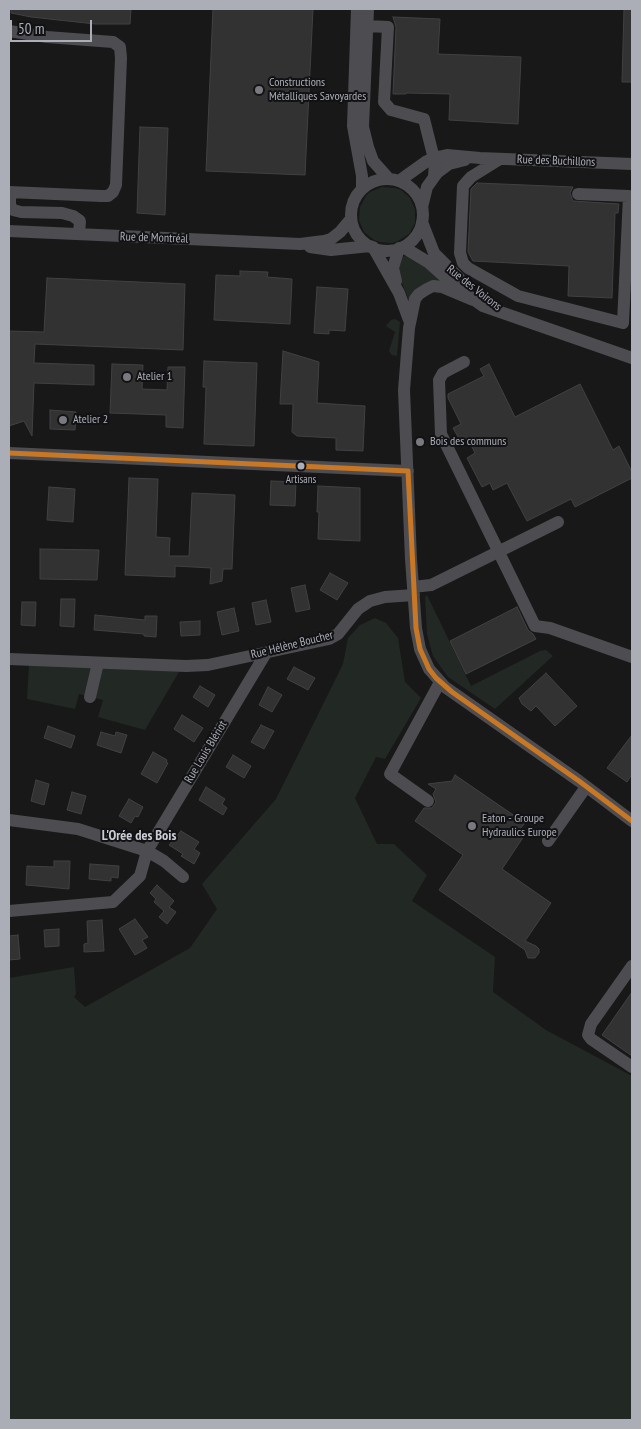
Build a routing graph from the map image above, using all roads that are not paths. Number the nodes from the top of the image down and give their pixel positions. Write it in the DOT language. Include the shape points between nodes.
graph roads {
  1 [pos="357,9"];
  2 [pos="368,9"];
  3 [pos="367,26"];
  4 [pos="9,31"];
  5 [pos="433,158"];
  6 [pos="480,158"];
  7 [pos="500,159"];
  8 [pos="632,164"];
  9 [pos="434,176"];
  10 [pos="394,180"];
  11 [pos="362,189"];
  12 [pos="10,192"];
  13 [pos="578,194"];
  14 [pos="422,207"];
  15 [pos="351,219"];
  16 [pos="422,222"];
  17 [pos="9,231"];
  18 [pos="79,234"];
  19 [pos="300,244"];
  20 [pos="372,247"];
  21 [pos="401,247"];
  22 [pos="399,293"];
  23 [pos="473,300"];
  24 [pos="521,320"];
  25 [pos="409,328"];
  26 [pos="632,358"];
  27 [pos="464,362"];
  28 [pos="9,453"];
  29 [pos="408,472"];
  30 [pos="558,522"];
  31 [pos="498,552"];
  32 [pos="413,591"];
  33 [pos="266,653"];
  34 [pos="632,657"];
  35 [pos="9,659"];
  36 [pos="98,663"];
  37 [pos="440,682"];
  38 [pos="90,697"];
  39 [pos="586,787"];
  40 [pos="428,801"];
  41 [pos="631,817"];
  42 [pos="9,820"];
  43 [pos="548,841"];
  44 [pos="147,851"];
  45 [pos="183,878"];
  46 [pos="9,911"];
  47 [pos="632,966"];
  48 [pos="632,1067"];
  1 -- 11 [label="street" via="353,126"];
  2 -- 3 [label="street"];
  3 -- 5 [label="street" via="388,27 384,102 391,110 424,119"];
  3 -- 10 [label="street" via="363,127 373,161"];
  4 -- 12 [label="street" via="113,42 120,47 121,58 113,192 101,196"];
  5 -- 6 [label="street, Rue des Buchillons" via="453,155"];
  5 -- 9 [label="street"];
  5 -- 10 [label="street, Rue des Buchillons"];
  6 -- 7 [label="street, Rue des Buchillons"];
  6 -- 9 [label="street, Rue des Buchillons" via="449,164"];
  7 -- 8 [label="street, Rue des Buchillons"];
  7 -- 13 [label="street" via="471,176 463,186 460,253 464,263 518,296 623,323 629,196"];
  9 -- 14 [label="street"];
  10 -- 11 [label="street" via="375,181"];
  10 -- 14 [label="street" via="412,189"];
  11 -- 15 [label="street" via="353,203"];
  12 -- 18 [label="street" via="13,210 72,216 80,221"];
  14 -- 16 [label="street"];
  15 -- 19 [label="street, Rue de Montréal" via="331,239"];
  15 -- 20 [label="street" via="358,235"];
  16 -- 21 [label="street" via="417,235"];
  16 -- 24 [label="street, Rue des Voirons" via="431,247 445,266 481,296"];
  17 -- 18 [label="street, Rue de Montréal"];
  18 -- 19 [label="street, Rue de Montréal"];
  19 -- 20 [label="street, Rue de Montréal" via="320,250"];
  20 -- 21 [label="street" via="386,250"];
  20 -- 22 [label="street"];
  21 -- 22 [label="street" via="393,271"];
  21 -- 23 [label="street, Rue des Voirons" via="428,262"];
  22 -- 25 [label="street"];
  23 -- 24 [label="street, Rue des Voirons"];
  23 -- 25 [label="street" via="442,287 427,288 415,299"];
  24 -- 26 [label="street, Rue des Voirons"];
  25 -- 29 [label="street" via="404,385"];
  27 -- 31 [label="street" via="443,373 439,380 441,434"];
  28 -- 29 [label="street"];
  29 -- 32 [label="street"];
  30 -- 31 [label="street, Rue Hélène Boucher"];
  31 -- 32 [label="street, Rue Hélène Boucher"];
  31 -- 34 [label="street" via="534,626 550,628"];
  32 -- 33 [label="street, Rue Hélène Boucher" via="370,601 333,637"];
  32 -- 37 [label="street" via="420,649 426,664"];
  33 -- 36 [label="street, Rue Hélène Boucher" via="198,666"];
  33 -- 44 [label="street, Rue Louis Blériot"];
  35 -- 36 [label="street, Rue Hélène Boucher"];
  36 -- 38 [label="street"];
  37 -- 39 [label="street"];
  37 -- 40 [label="street" via="390,774"];
  39 -- 41 [label="street"];
  39 -- 43 [label="street"];
  42 -- 44 [label="street" via="78,829"];
  44 -- 45 [label="street"];
  44 -- 46 [label="street, Rue Louis Blériot" via="140,876 113,902"];
  47 -- 48 [label="street" via="591,1024 588,1035"];
}
